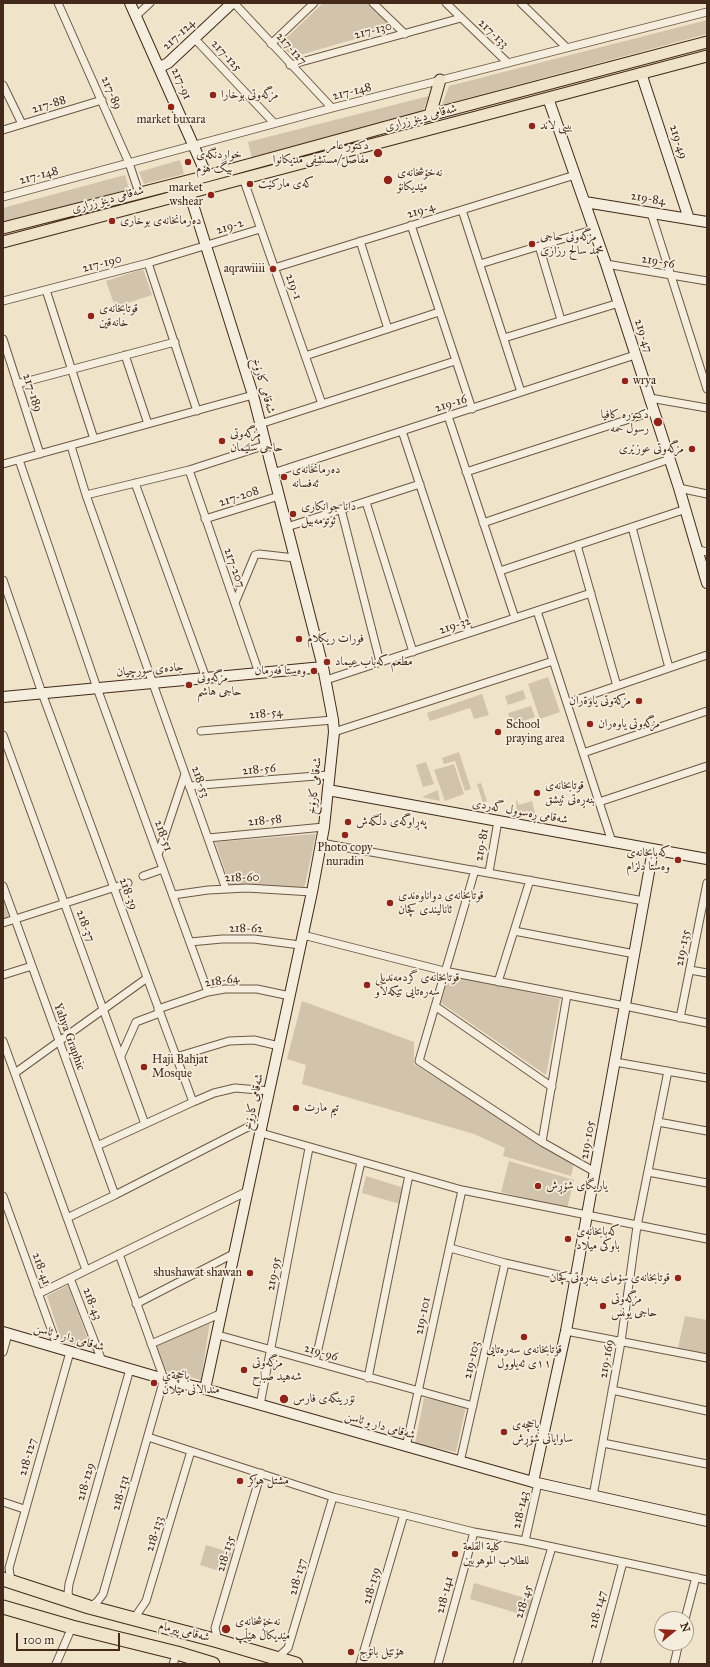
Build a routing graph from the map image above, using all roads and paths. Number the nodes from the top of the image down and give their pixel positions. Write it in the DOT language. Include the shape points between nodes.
graph roads {
  1 [pos="58,3"];
  2 [pos="130,3"];
  3 [pos="150,3"];
  4 [pos="233,3"];
  5 [pos="314,3"];
  6 [pos="374,3"];
  7 [pos="446,3"];
  8 [pos="521,3"];
  9 [pos="707,12"];
  10 [pos="136,16"];
  11 [pos="461,18"];
  12 [pos="404,34"];
  13 [pos="194,38"];
  14 [pos="707,42"];
  15 [pos="271,44"];
  16 [pos="566,48"];
  17 [pos="707,56"];
  18 [pos="508,63"];
  19 [pos="290,65"];
  20 [pos="160,67"];
  21 [pos="641,74"];
  22 [pos="440,80"];
  23 [pos="3,86"];
  24 [pos="548,98"];
  25 [pos="102,100"];
  26 [pos="332,108"];
  27 [pos="430,115"];
  28 [pos="22,124"];
  29 [pos="274,124"];
  30 [pos="3,130"];
  31 [pos="194,145"];
  32 [pos="129,163"];
  33 [pos="575,175"];
  34 [pos="207,176"];
  35 [pos="243,178"];
  36 [pos="189,192"];
  37 [pos="139,194"];
  38 [pos="3,197"];
  39 [pos="584,202"];
  40 [pos="462,210"];
  41 [pos="651,213"];
  42 [pos="689,219"];
  43 [pos="707,222"];
  44 [pos="411,225"];
  45 [pos="3,228"];
  46 [pos="260,229"];
  47 [pos="594,229"];
  48 [pos="360,241"];
  49 [pos="3,242"];
  50 [pos="206,246"];
  51 [pos="539,246"];
  52 [pos="148,263"];
  53 [pos="480,264"];
  54 [pos="606,264"];
  55 [pos="274,268"];
  56 [pos="671,275"];
  57 [pos="707,281"];
  58 [pos="46,290"];
  59 [pos="3,301"];
  60 [pos="618,303"];
  61 [pos="439,312"];
  62 [pos="562,320"];
  63 [pos="388,329"];
  64 [pos="504,338"];
  65 [pos="3,339"];
  66 [pos="175,342"];
  67 [pos="125,355"];
  68 [pos="305,356"];
  69 [pos="635,356"];
  70 [pos="455,361"];
  71 [pos="72,369"];
  72 [pos="17,384"];
  73 [pos="707,389"];
  74 [pos="522,392"];
  75 [pos="252,395"];
  76 [pos="650,398"];
  77 [pos="322,404"];
  78 [pos="707,408"];
  79 [pos="472,409"];
  80 [pos="197,411"];
  81 [pos="654,411"];
  82 [pos="448,416"];
  83 [pos="148,424"];
  84 [pos="260,424"];
  85 [pos="402,431"];
  86 [pos="94,439"];
  87 [pos="266,445"];
  88 [pos="71,446"];
  89 [pos="40,454"];
  90 [pos="670,459"];
  91 [pos="19,460"];
  92 [pos="3,464"];
  93 [pos="189,470"];
  94 [pos="466,472"];
  95 [pos="273,473"];
  96 [pos="135,483"];
  97 [pos="420,484"];
  98 [pos="680,488"];
  99 [pos="707,494"];
  100 [pos="86,495"];
  101 [pos="279,496"];
  102 [pos="366,502"];
  103 [pos="341,509"];
  104 [pos="686,509"];
  105 [pos="205,520"];
  106 [pos="484,523"];
  107 [pos="287,527"];
  108 [pos="632,527"];
  109 [pos="577,545"];
  110 [pos="703,551"];
  111 [pos="295,558"];
  112 [pos="500,571"];
  113 [pos="3,580"];
  114 [pos="707,583"];
  115 [pos="591,593"];
  116 [pos="235,604"];
  117 [pos="537,611"];
  118 [pos="515,618"];
  119 [pos="469,633"];
  120 [pos="413,652"];
  121 [pos="707,655"];
  122 [pos="553,661"];
  123 [pos="380,662"];
  124 [pos="323,667"];
  125 [pos="669,668"];
  126 [pos="259,674"];
  127 [pos="206,678"];
  128 [pos="326,680"];
  129 [pos="153,683"];
  130 [pos="617,686"];
  131 [pos="97,688"];
  132 [pos="42,693"];
  133 [pos="3,696"];
  134 [pos="567,703"];
  135 [pos="707,711"];
  136 [pos="333,720"];
  137 [pos="201,731"];
  138 [pos="334,732"];
  139 [pos="3,735"];
  140 [pos="583,753"];
  141 [pos="707,766"];
  142 [pos="185,773"];
  143 [pos="329,775"];
  144 [pos="190,786"];
  145 [pos="328,790"];
  146 [pos="599,802"];
  147 [pos="498,821"];
  148 [pos="324,827"];
  149 [pos="208,838"];
  150 [pos="612,842"];
  151 [pos="321,843"];
  152 [pos="654,850"];
  153 [pos="158,855"];
  154 [pos="707,859"];
  155 [pos="163,868"];
  156 [pos="475,870"];
  157 [pos="489,872"];
  158 [pos="143,876"];
  159 [pos="530,880"];
  160 [pos="128,883"];
  161 [pos="707,883"];
  162 [pos="3,886"];
  163 [pos="114,888"];
  164 [pos="226,889"];
  165 [pos="312,892"];
  166 [pos="173,895"];
  167 [pos="644,901"];
  168 [pos="65,904"];
  169 [pos="704,918"];
  170 [pos="15,919"];
  171 [pos="3,923"];
  172 [pos="514,931"];
  173 [pos="302,940"];
  174 [pos="190,942"];
  175 [pos="634,954"];
  176 [pos="32,966"];
  177 [pos="690,970"];
  178 [pos="444,971"];
  179 [pos="707,972"];
  180 [pos="3,975"];
  181 [pos="147,978"];
  182 [pos="498,982"];
  183 [pos="208,992"];
  184 [pos="290,996"];
  185 [pos="567,996"];
  186 [pos="435,1006"];
  187 [pos="625,1006"];
  188 [pos="104,1010"];
  189 [pos="159,1011"];
  190 [pos="680,1018"];
  191 [pos="707,1023"];
  192 [pos="3,1040"];
  193 [pos="59,1041"];
  194 [pos="279,1046"];
  195 [pos="121,1056"];
  196 [pos="176,1057"];
  197 [pos="615,1062"];
  198 [pos="668,1071"];
  199 [pos="15,1073"];
  200 [pos="707,1078"];
  201 [pos="552,1087"];
  202 [pos="270,1091"];
  203 [pos="192,1102"];
  204 [pos="658,1122"];
  205 [pos="146,1124"];
  206 [pos="262,1129"];
  207 [pos="707,1131"];
  208 [pos="542,1142"];
  209 [pos="97,1146"];
  210 [pos="309,1148"];
  211 [pos="361,1162"];
  212 [pos="595,1172"];
  213 [pos="648,1172"];
  214 [pos="409,1175"];
  215 [pos="707,1183"];
  216 [pos="462,1190"];
  217 [pos="248,1191"];
  218 [pos="115,1195"];
  219 [pos="3,1196"];
  220 [pos="587,1216"];
  221 [pos="67,1218"];
  222 [pos="637,1226"];
  223 [pos="707,1239"];
  224 [pos="450,1248"];
  225 [pos="235,1253"];
  226 [pos="119,1254"];
  227 [pos="505,1263"];
  228 [pos="86,1270"];
  229 [pos="70,1278"];
  230 [pos="576,1279"];
  231 [pos="38,1294"];
  232 [pos="136,1304"];
  233 [pos="222,1313"];
  234 [pos="566,1331"];
  235 [pos="6,1333"];
  236 [pos="218,1335"];
  237 [pos="621,1342"];
  238 [pos="151,1344"];
  239 [pos="58,1348"];
  240 [pos="271,1350"];
  241 [pos="3,1352"];
  242 [pos="70,1352"];
  243 [pos="707,1358"];
  244 [pos="102,1361"];
  245 [pos="315,1362"];
  246 [pos="130,1369"];
  247 [pos="368,1378"];
  248 [pos="164,1379"];
  249 [pos="205,1389"];
  250 [pos="612,1390"];
  251 [pos="418,1392"];
  252 [pos="260,1405"];
  253 [pos="473,1406"];
  254 [pos="707,1411"];
  255 [pos="148,1437"];
  256 [pos="603,1443"];
  257 [pos="406,1447"];
  258 [pos="191,1451"];
  259 [pos="460,1462"];
  260 [pos="707,1464"];
  261 [pos="261,1473"];
  262 [pos="536,1482"];
  263 [pos="593,1496"];
  264 [pos="333,1497"];
  265 [pos="3,1502"];
  266 [pos="24,1508"];
  267 [pos="404,1514"];
  268 [pos="707,1521"];
  269 [pos="474,1532"];
  270 [pos="525,1541"];
  271 [pos="552,1547"];
  272 [pos="623,1562"];
  273 [pos="8,1576"];
  274 [pos="696,1577"];
  275 [pos="707,1580"];
  276 [pos="71,1601"];
  277 [pos="3,1607"];
  278 [pos="90,1607"];
  279 [pos="687,1611"];
  280 [pos="133,1620"];
  281 [pos="72,1627"];
  282 [pos="184,1632"];
  283 [pos="216,1636"];
  284 [pos="677,1651"];
  285 [pos="277,1658"];
  286 [pos="175,1659"];
  287 [pos="209,1663"];
  288 [pos="56,1664"];
  289 [pos="296,1664"];
  290 [pos="360,1664"];
  291 [pos="438,1664"];
  292 [pos="517,1664"];
  293 [pos="596,1664"];
  294 [pos="674,1664"];
  1 -- 25 [label="street, 217-89"];
  2 -- 10 [label="street, 217-91"];
  3 -- 10 [label="street"];
  4 -- 13 [label="street, 217-124"];
  4 -- 15 [label="street, 217-127"];
  5 -- 15 [label="street"];
  6 -- 12 [label="street"];
  7 -- 11 [label="street, 217-133"];
  8 -- 16 [label="street"];
  9 -- 16 [label="street, 217-148"];
  10 -- 20 [label="street, 217-91"];
  11 -- 12 [label="street, 217-130"];
  11 -- 18 [label="street, 217-133"];
  12 -- 19 [label="street, 217-130"];
  13 -- 20 [label="street, 217-124" via="168,63"];
  13 -- 29 [label="street, 217-125"];
  14 -- 27 [label="main road, شەقامی دینۆ زراری"];
  15 -- 19 [label="street, 217-127"];
  16 -- 18 [label="street, 217-148"];
  17 -- 21 [label="main road, شەقامی دینۆ زراری"];
  18 -- 22 [label="street, 217-148"];
  19 -- 26 [label="street, 217-127"];
  20 -- 31 [label="street, 217-91"];
  21 -- 24 [label="main road, شەقامی دینۆ زراری"];
  21 -- 42 [label="street, 219-49"];
  22 -- 26 [label="street, 217-148"];
  22 -- 27 [label="main road"];
  23 -- 28 [label="street"];
  24 -- 33 [label="street, 219-47"];
  24 -- 35 [label="main road, شەقامی دینۆ زراری"];
  25 -- 28 [label="street, 217-88"];
  25 -- 32 [label="street, 217-89"];
  26 -- 29 [label="street, 217-148"];
  27 -- 34 [label="main road, شەقامی دینۆ زراری"];
  28 -- 30 [label="street, 217-88"];
  29 -- 31 [label="street, 217-148"];
  31 -- 32 [label="street, 217-148"];
  31 -- 34 [label="street, 217-91"];
  32 -- 37 [label="street, 217-89"];
  32 -- 38 [label="street, 217-148"];
  33 -- 39 [label="street, 219-47"];
  33 -- 40 [label="street, 219-4"];
  34 -- 37 [label="main road, شەقامی دینۆ زراری"];
  35 -- 36 [label="main road, شەقامی دینۆ زراری"];
  35 -- 46 [label="street, 219-1"];
  36 -- 49 [label="main road, شەقامی دینۆ زراری"];
  36 -- 50 [label="street, شەقامی کارۆخ"];
  37 -- 45 [label="main road, شەقامی دینۆ زراری"];
  39 -- 41 [label="street, 219-84"];
  39 -- 47 [label="street, 219-47"];
  40 -- 44 [label="street, 219-4"];
  40 -- 53 [label="street"];
  41 -- 42 [label="street, 219-84"];
  41 -- 56 [label="street"];
  42 -- 43 [label="street, 219-84"];
  44 -- 48 [label="street, 219-4"];
  44 -- 61 [label="street"];
  46 -- 50 [label="street, 219-2"];
  46 -- 55 [label="street, 219-1"];
  47 -- 51 [label="street"];
  47 -- 54 [label="street, 219-47"];
  48 -- 55 [label="street, 219-4"];
  48 -- 63 [label="street"];
  50 -- 52 [label="street, 217-190"];
  50 -- 75 [label="street, شەقامی کارۆخ"];
  51 -- 53 [label="street"];
  51 -- 62 [label="street"];
  52 -- 58 [label="street, 217-190"];
  52 -- 66 [label="street"];
  53 -- 64 [label="street"];
  54 -- 56 [label="street, 219-56"];
  54 -- 60 [label="street, 219-47"];
  55 -- 68 [label="street, 219-1"];
  56 -- 57 [label="street, 219-56"];
  56 -- 73 [label="street"];
  58 -- 59 [label="street, 217-190"];
  58 -- 71 [label="street"];
  60 -- 62 [label="street"];
  60 -- 69 [label="street, 219-47"];
  61 -- 63 [label="street"];
  61 -- 70 [label="street"];
  62 -- 64 [label="street"];
  63 -- 68 [label="street"];
  64 -- 74 [label="street"];
  65 -- 72 [label="street, 217-189"];
  66 -- 67 [label="street"];
  66 -- 80 [label="street"];
  67 -- 71 [label="street"];
  67 -- 83 [label="street"];
  68 -- 77 [label="street, 219-1"];
  69 -- 74 [label="street, 219-16"];
  69 -- 76 [label="street, 219-47"];
  70 -- 77 [label="street"];
  70 -- 79 [label="street"];
  71 -- 72 [label="street"];
  71 -- 86 [label="street"];
  72 -- 89 [label="street, 217-189"];
  74 -- 79 [label="street, 219-16"];
  75 -- 80 [label="street"];
  75 -- 84 [label="street, شەقامی کارۆخ"];
  76 -- 78 [label="street"];
  76 -- 81 [label="street, 219-47"];
  77 -- 84 [label="street"];
  79 -- 82 [label="street, 219-16"];
  80 -- 83 [label="street"];
  81 -- 90 [label="street, 219-47"];
  81 -- 94 [label="street"];
  82 -- 85 [label="street, 219-16"];
  82 -- 94 [label="street"];
  83 -- 86 [label="street"];
  84 -- 87 [label="street, شەقامی کارۆخ"];
  85 -- 95 [label="street, 219-16"];
  85 -- 97 [label="street"];
  86 -- 88 [label="street"];
  87 -- 93 [label="street"];
  87 -- 95 [label="street, شەقامی کارۆخ"];
  88 -- 89 [label="street"];
  88 -- 100 [label="street, 218-53"];
  89 -- 91 [label="street"];
  90 -- 98 [label="street, 219-47"];
  90 -- 106 [label="street"];
  91 -- 92 [label="street"];
  91 -- 131 [label="street, 218-51"];
  93 -- 96 [label="street"];
  93 -- 105 [label="street, 217-207"];
  94 -- 106 [label="street"];
  95 -- 101 [label="street, شەقامی کارۆخ"];
  96 -- 100 [label="street"];
  96 -- 127 [label="street"];
  97 -- 102 [label="street"];
  97 -- 119 [label="street"];
  98 -- 99 [label="street"];
  98 -- 104 [label="street, 219-47"];
  100 -- 129 [label="street, 218-53"];
  101 -- 105 [label="street, 217-208"];
  101 -- 107 [label="street, شەقامی کارۆخ"];
  102 -- 103 [label="street"];
  102 -- 120 [label="street"];
  103 -- 107 [label="street"];
  103 -- 123 [label="street"];
  104 -- 108 [label="street"];
  104 -- 110 [label="street, 219-47"];
  105 -- 116 [label="street, 217-207"];
  106 -- 112 [label="street"];
  107 -- 111 [label="street, شەقامی کارۆخ"];
  108 -- 109 [label="street"];
  108 -- 125 [label="street"];
  109 -- 112 [label="street"];
  109 -- 115 [label="street"];
  110 -- 114 [label="street, 219-47"];
  111 -- 116 [label="street" via="255,555"];
  111 -- 124 [label="street, شەقامی کارۆخ"];
  112 -- 118 [label="street"];
  113 -- 132 [label="street, 218-39"];
  115 -- 117 [label="street, 219-32"];
  115 -- 130 [label="street"];
  116 -- 126 [label="street, 217-207"];
  117 -- 118 [label="street, 219-32"];
  117 -- 122 [label="street"];
  118 -- 119 [label="street, 219-32"];
  119 -- 120 [label="street, 219-32"];
  120 -- 123 [label="street, 219-32"];
  121 -- 125 [label="street"];
  122 -- 134 [label="street"];
  122 -- 138 [label="street"];
  123 -- 128 [label="street, 219-32"];
  124 -- 126 [label="street, جادەی سورچیان"];
  124 -- 128 [label="street, شەقامی کارۆخ"];
  125 -- 130 [label="street"];
  126 -- 127 [label="street, جادەی سورچیان"];
  127 -- 129 [label="street, جادەی سورچیان"];
  128 -- 136 [label="street, شەقامی کارۆخ"];
  129 -- 131 [label="street, جادەی سورچیان"];
  129 -- 142 [label="street, 218-53"];
  130 -- 134 [label="street"];
  131 -- 132 [label="street, جادەی سورچیان"];
  131 -- 153 [label="street, 218-51"];
  132 -- 133 [label="street, جادەی سورچیان"];
  132 -- 163 [label="street, 218-39"];
  134 -- 140 [label="street"];
  135 -- 140 [label="street"];
  136 -- 137 [label="street, 218-54"];
  136 -- 138 [label="street, شەقامی کارۆخ"];
  138 -- 143 [label="street, شەقامی کارۆخ"];
  139 -- 168 [label="street, 218-37"];
  140 -- 146 [label="street"];
  141 -- 146 [label="street"];
  142 -- 144 [label="street, 218-53"];
  142 -- 153 [label="street"];
  143 -- 144 [label="street, 218-56"];
  143 -- 145 [label="street, شەقامی کارۆخ"];
  144 -- 149 [label="street, 218-53"];
  145 -- 147 [label="street, شەقامی ڕەسوول گەردی"];
  145 -- 148 [label="street, شەقامی کارۆخ"];
  146 -- 150 [label="street"];
  147 -- 150 [label="street, شەقامی ڕەسوول گەردی"];
  147 -- 157 [label="street, 219-81"];
  148 -- 149 [label="street, 218-58"];
  148 -- 151 [label="street, شەقامی کارۆخ"];
  149 -- 164 [label="street, 218-53"];
  150 -- 152 [label="street, شەقامی ڕەسوول گەردی"];
  151 -- 156 [label="street"];
  151 -- 165 [label="street, شەقامی کارۆخ"];
  152 -- 154 [label="street, شەقامی ڕەسوول گەردی"];
  152 -- 167 [label="street, 219-105"];
  153 -- 155 [label="street, 218-51"];
  155 -- 158 [label="street"];
  155 -- 166 [label="street, 218-51"];
  156 -- 157 [label="street"];
  156 -- 178 [label="street"];
  157 -- 159 [label="street"];
  159 -- 167 [label="street"];
  159 -- 172 [label="street"];
  160 -- 163 [label="street"];
  161 -- 169 [label="street, 219-135"];
  162 -- 170 [label="street, Yahya Graphic"];
  163 -- 168 [label="street"];
  163 -- 181 [label="street, 218-39"];
  164 -- 165 [label="street, 218-60" via="258,888"];
  164 -- 166 [label="street, 218-60"];
  165 -- 173 [label="street, شەقامی کارۆخ"];
  166 -- 174 [label="street, 218-51"];
  167 -- 175 [label="street, 219-105"];
  168 -- 170 [label="street"];
  168 -- 188 [label="street, 218-37"];
  169 -- 177 [label="street, 219-135"];
  170 -- 171 [label="street"];
  170 -- 176 [label="street, Yahya Graphic"];
  172 -- 175 [label="street"];
  172 -- 182 [label="street"];
  173 -- 174 [label="street, 218-62" via="238,939"];
  173 -- 178 [label="street, 218-62"];
  173 -- 184 [label="street, شەقامی کارۆخ"];
  174 -- 183 [label="street, 218-51"];
  175 -- 187 [label="street, 219-105"];
  176 -- 180 [label="street"];
  176 -- 193 [label="street, Yahya Graphic"];
  177 -- 179 [label="street"];
  177 -- 190 [label="street, 219-135"];
  178 -- 182 [label="street, 218-62"];
  178 -- 186 [label="street"];
  181 -- 188 [label="street"];
  181 -- 189 [label="street, 218-39"];
  182 -- 185 [label="street, 218-62"];
  183 -- 184 [label="street, 218-64" via="252,989"];
  183 -- 189 [label="street, 218-64"];
  184 -- 194 [label="street, شەقامی کارۆخ"];
  185 -- 187 [label="street, 218-62"];
  185 -- 201 [label="street"];
  186 -- 201 [label="street"];
  186 -- 208 [label="street" via="419,1061"];
  187 -- 190 [label="street, 218-62"];
  187 -- 197 [label="street, 219-105"];
  188 -- 193 [label="street"];
  188 -- 195 [label="street, 218-37"];
  189 -- 195 [label="street, 218-64" via="136,1022"];
  189 -- 196 [label="street, 218-39"];
  190 -- 191 [label="street, 218-62"];
  192 -- 199 [label="street"];
  193 -- 199 [label="street"];
  193 -- 209 [label="street, Yahya Graphic"];
  194 -- 196 [label="street" via="254,1040 233,1040"];
  194 -- 202 [label="street, شەقامی کارۆخ"];
  195 -- 205 [label="street, 218-37"];
  196 -- 203 [label="street, 218-39"];
  197 -- 198 [label="street"];
  197 -- 212 [label="street, 219-105"];
  198 -- 200 [label="street"];
  198 -- 204 [label="street, 219-169"];
  199 -- 221 [label="street"];
  201 -- 208 [label="street"];
  202 -- 203 [label="street" via="235,1088"];
  202 -- 206 [label="street, شەقامی کارۆخ"];
  203 -- 205 [label="street"];
  204 -- 207 [label="street"];
  204 -- 213 [label="street, 219-169"];
  205 -- 209 [label="street"];
  206 -- 210 [label="street"];
  206 -- 217 [label="street, شەقامی کارۆخ"];
  206 -- 218 [label="street" via="248,1127"];
  208 -- 212 [label="street"];
  209 -- 218 [label="street, Yahya Graphic"];
  210 -- 211 [label="street"];
  210 -- 240 [label="street, 219-95"];
  211 -- 214 [label="street"];
  211 -- 245 [label="street"];
  212 -- 220 [label="street, 219-105"];
  213 -- 215 [label="street"];
  213 -- 222 [label="street, 219-169"];
  214 -- 216 [label="street"];
  214 -- 247 [label="street"];
  216 -- 220 [label="street"];
  216 -- 224 [label="street, 219-101"];
  217 -- 225 [label="street, شەقامی کارۆخ"];
  217 -- 226 [label="street"];
  218 -- 221 [label="street"];
  219 -- 231 [label="street, 218-41"];
  220 -- 222 [label="street"];
  220 -- 230 [label="street, 219-105"];
  221 -- 228 [label="street"];
  222 -- 223 [label="street"];
  222 -- 237 [label="street, 219-169"];
  224 -- 227 [label="street"];
  224 -- 251 [label="street, 219-101"];
  225 -- 232 [label="street"];
  225 -- 233 [label="street, شەقامی کارۆخ"];
  226 -- 228 [label="street"];
  226 -- 232 [label="street"];
  227 -- 230 [label="street"];
  227 -- 253 [label="street, 219-103"];
  228 -- 229 [label="street"];
  229 -- 231 [label="street"];
  229 -- 244 [label="street, 218-43"];
  230 -- 234 [label="street, 219-105"];
  231 -- 239 [label="street, 218-41"];
  232 -- 238 [label="street"];
  233 -- 236 [label="street, شەقامی کارۆخ"];
  233 -- 238 [label="street"];
  234 -- 237 [label="street"];
  234 -- 262 [label="street, 219-105"];
  235 -- 239 [label="street, شەقامی دار و ئاسن"];
  235 -- 241 [label="street"];
  236 -- 240 [label="street, 219-96"];
  236 -- 249 [label="street, شەقامی کارۆخ"];
  237 -- 243 [label="street"];
  237 -- 250 [label="street, 219-169"];
  238 -- 248 [label="street"];
  239 -- 242 [label="street, شەقامی دار و ئاسن"];
  240 -- 245 [label="street, 219-96"];
  240 -- 252 [label="street, 219-95"];
  242 -- 244 [label="street, شەقامی دار و ئاسن"];
  242 -- 266 [label="street, 218-127"];
  244 -- 246 [label="street, شەقامی دار و ئاسن"];
  245 -- 247 [label="street, 219-96"];
  246 -- 248 [label="street, شەقامی دار و ئاسن"];
  246 -- 276 [label="street, 218-129" via="68,1584"];
  247 -- 251 [label="street, 219-96"];
  248 -- 249 [label="street, شەقامی دار و ئاسن"];
  248 -- 255 [label="street, 218-131"];
  249 -- 252 [label="street, شەقامی دار و ئاسن"];
  250 -- 254 [label="street"];
  250 -- 256 [label="street, 219-169"];
  251 -- 253 [label="street, 219-96"];
  251 -- 257 [label="street, 219-101"];
  252 -- 257 [label="street, شەقامی دار و ئاسن"];
  253 -- 259 [label="street, 219-103"];
  255 -- 258 [label="street"];
  255 -- 278 [label="street, 218-131" via="103,1594"];
  256 -- 260 [label="street"];
  256 -- 263 [label="street, 219-169"];
  257 -- 259 [label="street, شەقامی دار و ئاسن"];
  258 -- 261 [label="street"];
  258 -- 280 [label="street, 218-133" via="146,1601"];
  259 -- 262 [label="street, شەقامی دار و ئاسن"];
  261 -- 264 [label="street"];
  261 -- 283 [label="street, 218-135"];
  262 -- 263 [label="street, شەقامی دار و ئاسن"];
  262 -- 270 [label="street, 218-143"];
  263 -- 268 [label="street, شەقامی دار و ئاسن"];
  264 -- 267 [label="street"];
  264 -- 285 [label="street, 218-137" via="288,1648"];
  265 -- 266 [label="street"];
  266 -- 273 [label="street, 218-127"];
  267 -- 269 [label="street"];
  267 -- 290 [label="street, 218-139"];
  269 -- 270 [label="street"];
  269 -- 291 [label="street, 218-141"];
  270 -- 271 [label="street"];
  271 -- 272 [label="street"];
  271 -- 292 [label="street, 218-45"];
  272 -- 274 [label="street"];
  272 -- 293 [label="street, 218-147"];
  273 -- 276 [label="highway, شەقامی پیرمام"];
  274 -- 275 [label="street"];
  274 -- 279 [label="street"];
  276 -- 278 [label="highway, شەقامی پیرمام"];
  277 -- 281 [label="highway, شەقامی پیرمام"];
  278 -- 280 [label="highway, شەقامی پیرمام"];
  280 -- 282 [label="highway, شەقامی پیرمام"];
  281 -- 286 [label="highway, شەقامی پیرمام"];
  281 -- 288 [label="street"];
  282 -- 283 [label="highway, شەقامی پیرمام"];
  282 -- 286 [label="highway" via="186,1647"];
  283 -- 285 [label="highway, شەقامی پیرمام"];
  283 -- 287 [label="highway" via="203,1650 203,1656"];
  284 -- 294 [label="street"];
  285 -- 289 [label="highway, شەقامی پیرمام"];
  286 -- 287 [label="highway, شەقامی پیرمام"];
}
